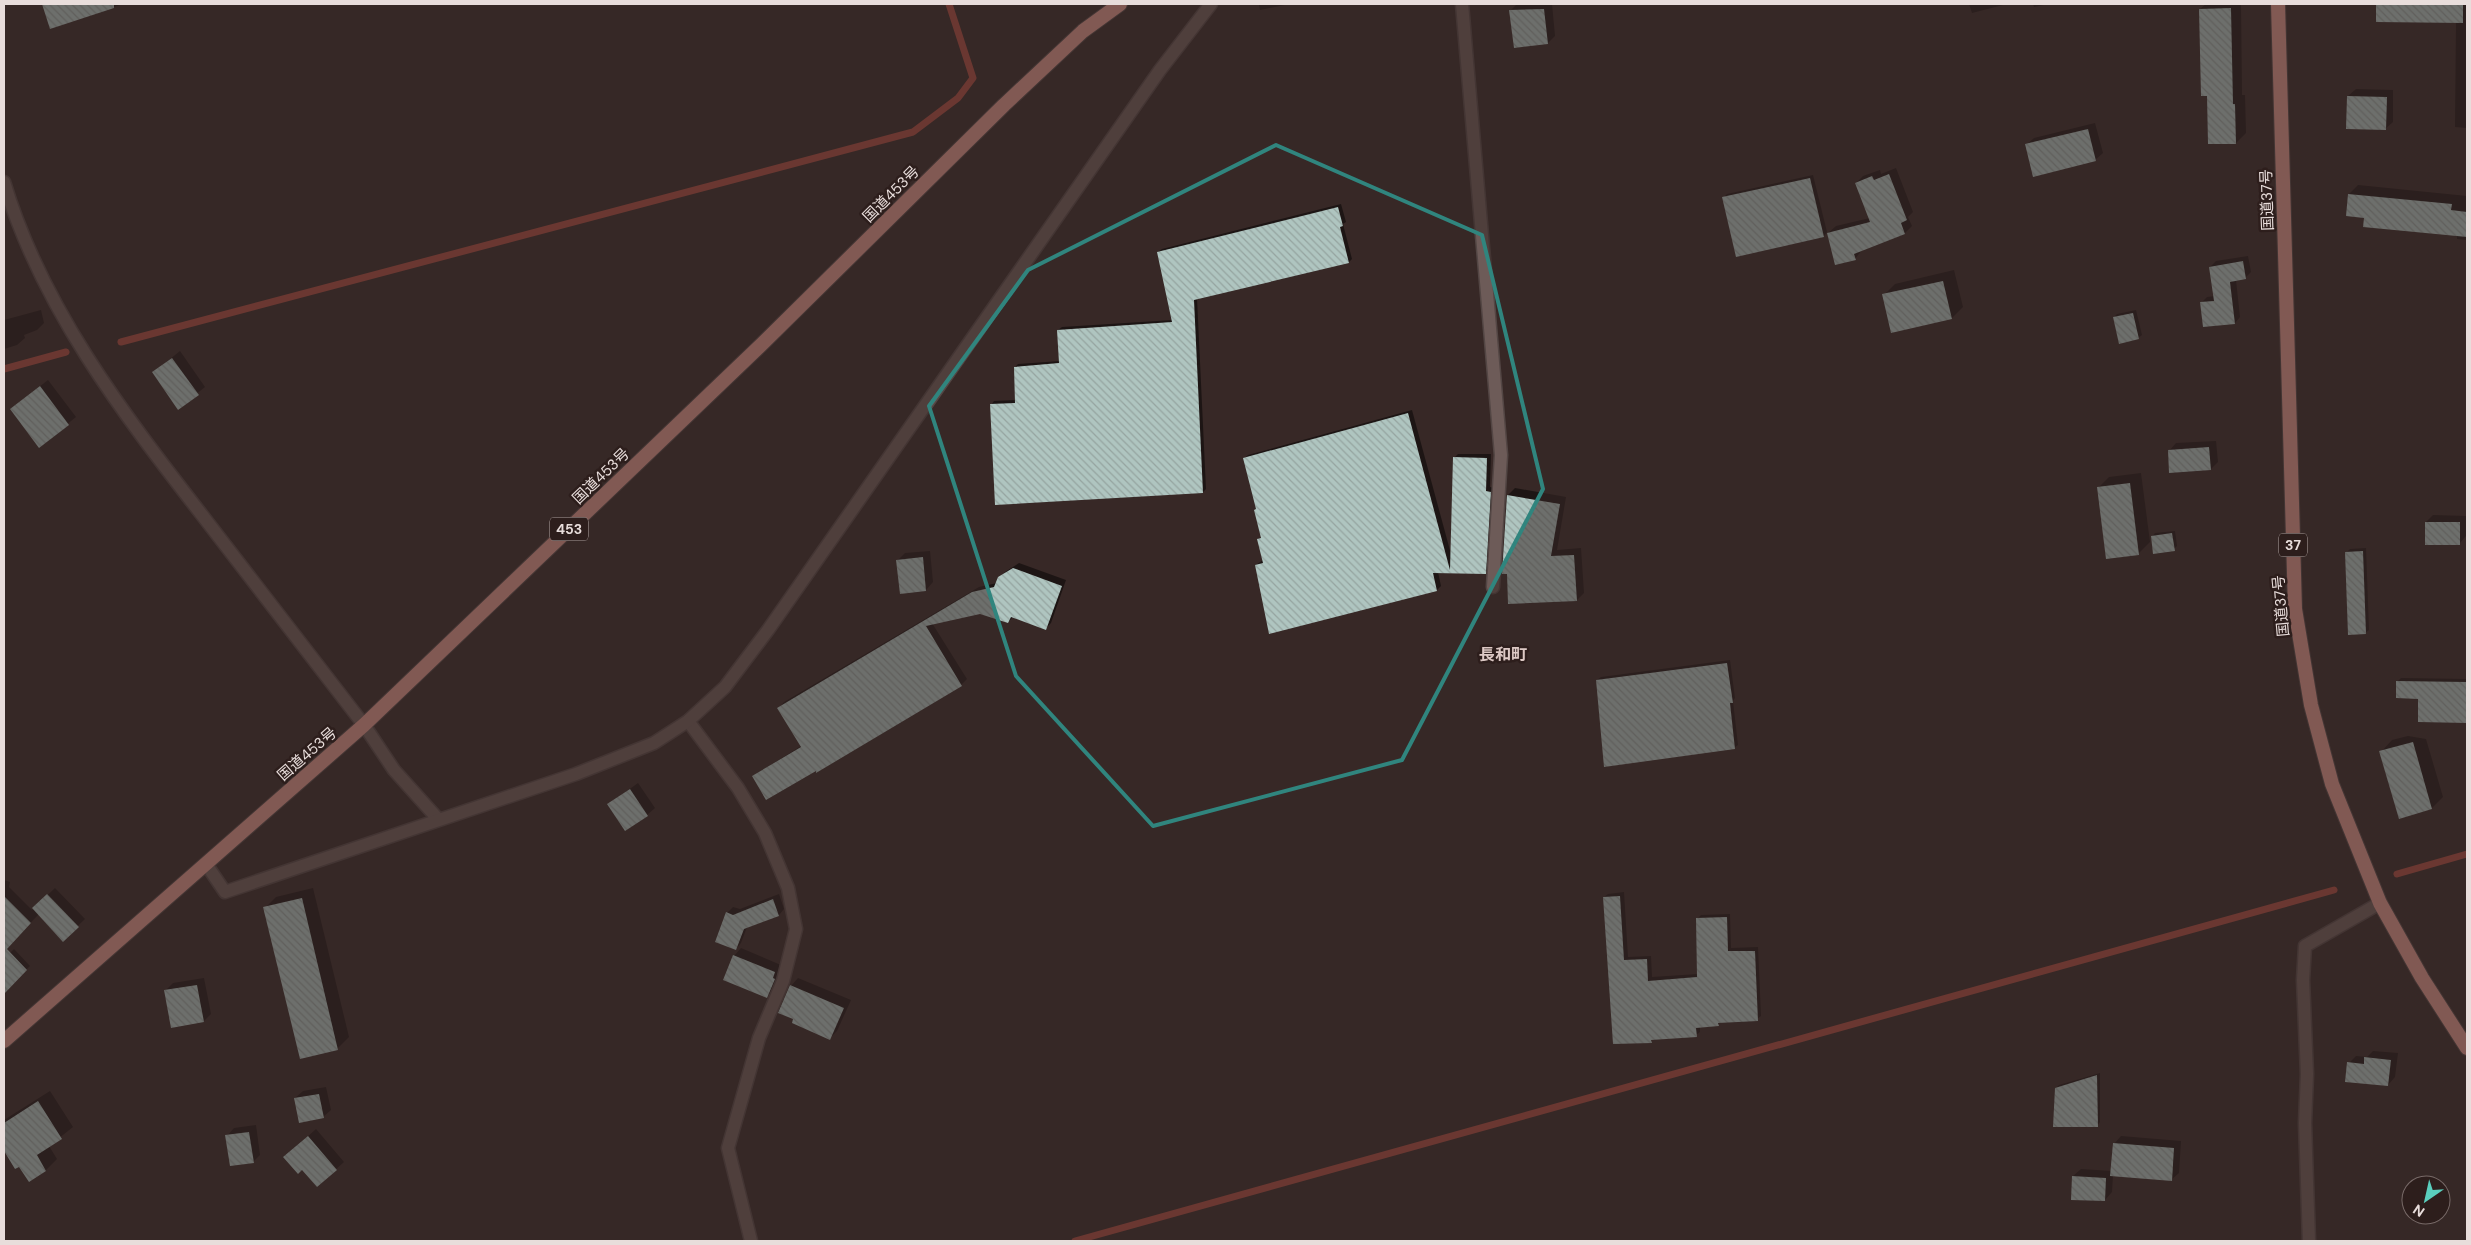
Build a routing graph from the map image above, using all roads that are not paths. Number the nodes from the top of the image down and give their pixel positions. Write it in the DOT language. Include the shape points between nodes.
graph roads {
  1 [pos="1120,4"];
  2 [pos="1211,4"];
  3 [pos="1462,4"];
  4 [pos="2278,4"];
  5 [pos="4,182"];
  6 [pos="1493,587"];
  7 [pos="688,721"];
  8 [pos="364,725"];
  9 [pos="438,819"];
  10 [pos="206,864"];
  11 [pos="2380,902"];
  12 [pos="4,1041"];
  13 [pos="2467,1048"];
  14 [pos="750,1241"];
  15 [pos="2309,1241"];
  1 -- 8 [label="highway, 国道453号 / 453" via="1084,31 1004,105 762,344"];
  2 -- 7 [label="street" via="1160,70 768,630 725,686"];
  3 -- 6 [label="street" via="1501,455"];
  4 -- 11 [label="highway, 国道37号 / 37" via="2295,609 2311,706 2332,784"];
  5 -- 8 [label="street" via="32,260 96,374 149,448"];
  7 -- 9 [label="street" via="654,743 576,774"];
  7 -- 14 [label="street" via="738,788 765,833 788,888 796,929 783,981 759,1038 728,1148"];
  8 -- 9 [label="street" via="394,770"];
  8 -- 10 [label="highway, 国道453号 / 453"];
  9 -- 10 [label="street" via="225,892"];
  10 -- 12 [label="highway, 国道453号 / 453"];
  11 -- 13 [label="highway, 国道37号 / 37" via="2422,978"];
  11 -- 15 [label="street" via="2305,946"];
}
